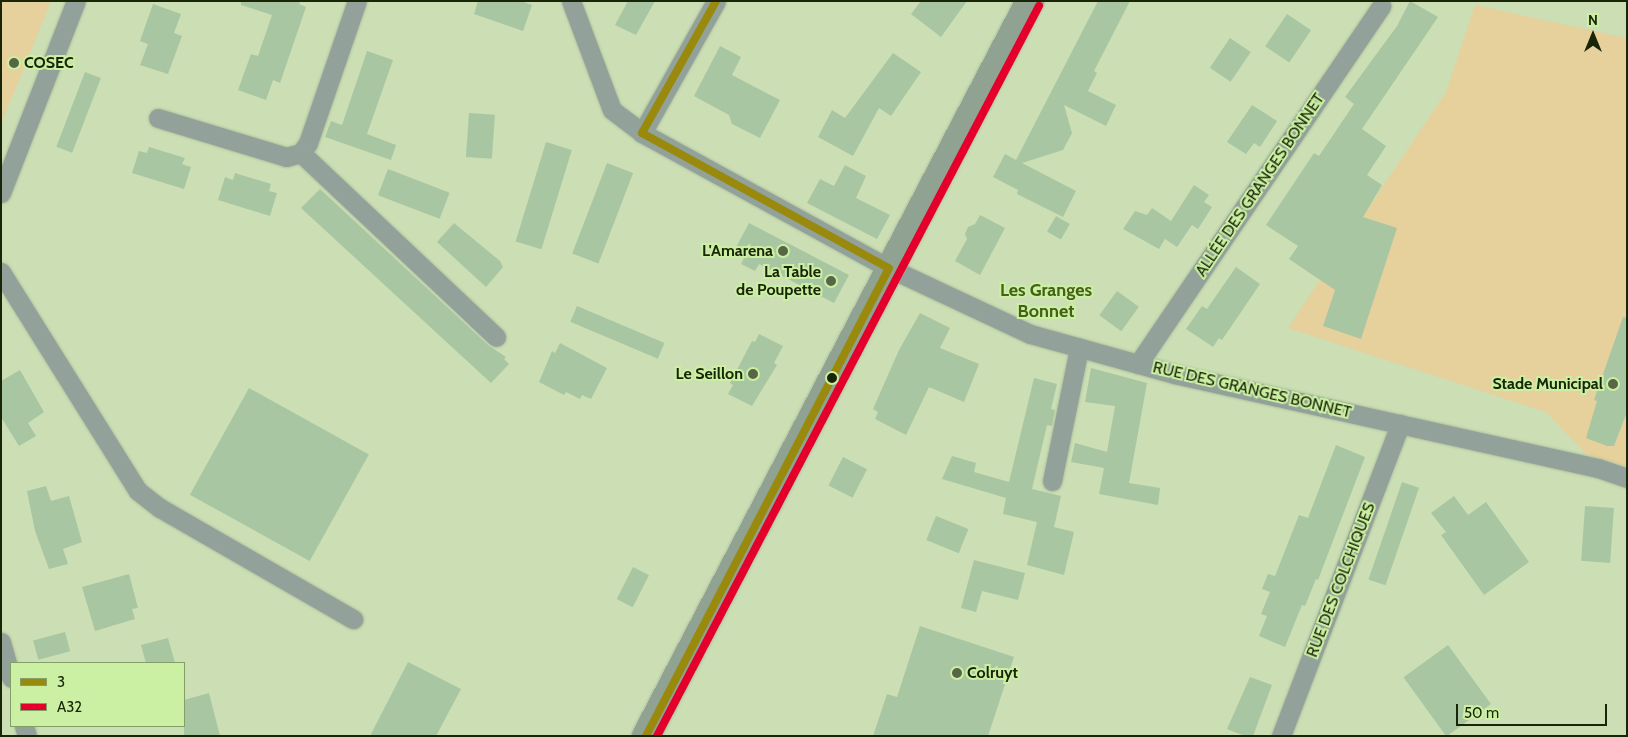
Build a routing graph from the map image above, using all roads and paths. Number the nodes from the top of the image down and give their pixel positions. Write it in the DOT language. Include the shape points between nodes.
graph roads {
  1 [pos="76,1"];
  2 [pos="357,1"];
  3 [pos="571,1"];
  4 [pos="716,1"];
  5 [pos="1030,1"];
  6 [pos="1381,6"];
  7 [pos="158,118"];
  8 [pos="642,133"];
  9 [pos="301,153"];
  10 [pos="1,193"];
  11 [pos="889,268"];
  12 [pos="1,272"];
  13 [pos="496,337"];
  14 [pos="1079,348"];
  15 [pos="1138,364"];
  16 [pos="1400,424"];
  17 [pos="1627,478"];
  18 [pos="1052,482"];
  19 [pos="353,619"];
  20 [pos="1,642"];
  21 [pos="10,674"];
  22 [pos="646,736"];
  23 [pos="1281,736"];
  1 -- 10 [label="street"];
  2 -- 9 [label="street" via="308,143"];
  3 -- 8 [label="street, RUE DES GRANGES BONNET" via="612,110"];
  4 -- 8 [label="street"];
  5 -- 11 [label="main road"];
  6 -- 15 [label="street, ALLÉE DES GRANGES BONNET"];
  7 -- 9 [label="street" via="286,157"];
  8 -- 11 [label="street, RUE DES GRANGES BONNET"];
  9 -- 13 [label="street"];
  11 -- 14 [label="street, RUE DES GRANGES BONNET" via="1030,334"];
  11 -- 22 [label="main road"];
  12 -- 19 [label="street" via="138,491 160,508"];
  14 -- 15 [label="street, RUE DES GRANGES BONNET"];
  14 -- 18 [label="street"];
  15 -- 16 [label="street, RUE DES GRANGES BONNET"];
  16 -- 17 [label="street, RUE DES GRANGES BONNET" via="1590,466"];
  16 -- 23 [label="street, RUE DES COLCHIQUES"];
  20 -- 21 [label="street"];
}
